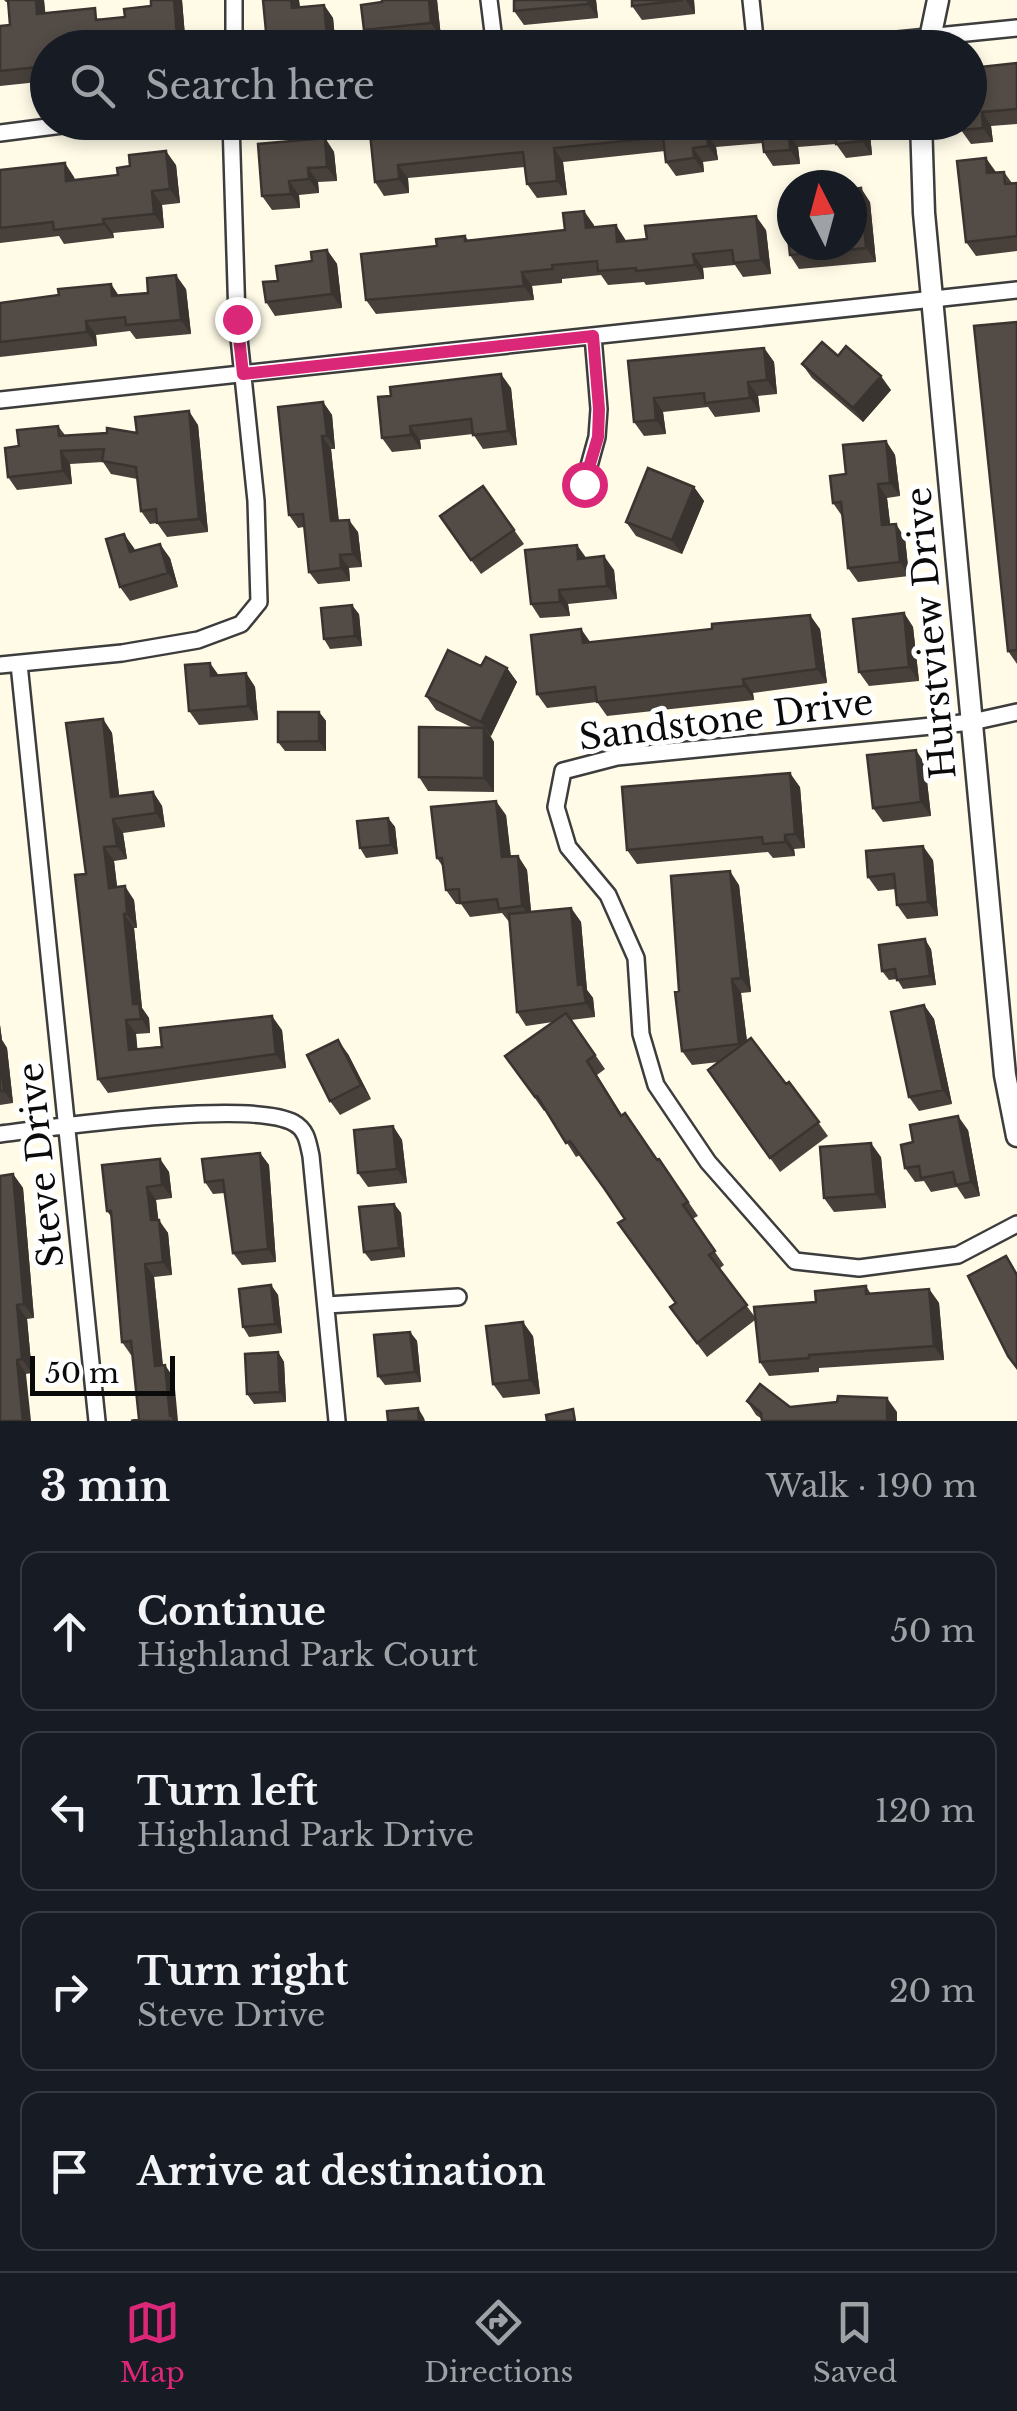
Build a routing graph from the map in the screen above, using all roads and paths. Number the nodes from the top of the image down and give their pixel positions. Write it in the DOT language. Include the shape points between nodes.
graph roads {
  1 [pos="234,0"];
  2 [pos="489,0"];
  3 [pos="751,0"];
  4 [pos="938,0"];
  5 [pos="1017,28"];
  6 [pos="234,30"];
  7 [pos="492,30"];
  8 [pos="754,30"];
  9 [pos="932,30"];
  10 [pos="987,33"];
  11 [pos="30,129"];
  12 [pos="0,133"];
  13 [pos="231,140"];
  14 [pos="922,140"];
  15 [pos="1017,290"];
  16 [pos="932,298"];
  17 [pos="593,336"];
  18 [pos="243,374"];
  19 [pos="0,400"];
  20 [pos="584,484"];
  21 [pos="20,664"];
  22 [pos="0,666"];
  23 [pos="1017,712"];
  24 [pos="972,722"];
  25 [pos="68,1126"];
  26 [pos="0,1134"];
  27 [pos="1017,1136"];
  28 [pos="1017,1224"];
  29 [pos="458,1297"];
  30 [pos="326,1306"];
  31 [pos="97,1421"];
  32 [pos="337,1421"];
  1 -- 6 [label="street"];
  2 -- 7 [label="street"];
  3 -- 8 [label="street"];
  4 -- 9 [label="street"];
  5 -- 10 [label="street"];
  11 -- 12 [label="street"];
  13 -- 18 [label="street"];
  14 -- 16 [label="street, Hurstview Drive"];
  15 -- 16 [label="street"];
  16 -- 17 [label="street"];
  16 -- 24 [label="street, Hurstview Drive"];
  17 -- 18 [label="street"];
  17 -- 20 [label="street" via="598,437"];
  18 -- 19 [label="street"];
  18 -- 21 [label="street" via="260,588 252,614 198,640"];
  21 -- 22 [label="street"];
  21 -- 25 [label="street, Steve Drive"];
  23 -- 24 [label="street"];
  24 -- 27 [label="street, Hurstview Drive" via="1005,1075"];
  24 -- 28 [label="street, Sandstone Drive" via="617,757 563,770 556,807 568,848 608,895 636,958 640,1034 656,1086 708,1162 796,1261 859,1268 958,1254"];
  25 -- 26 [label="street"];
  25 -- 30 [label="street" via="242,1114 292,1121 303,1129 312,1156"];
  25 -- 31 [label="street, Steve Drive"];
  29 -- 30 [label="street"];
  30 -- 32 [label="street"];
}
